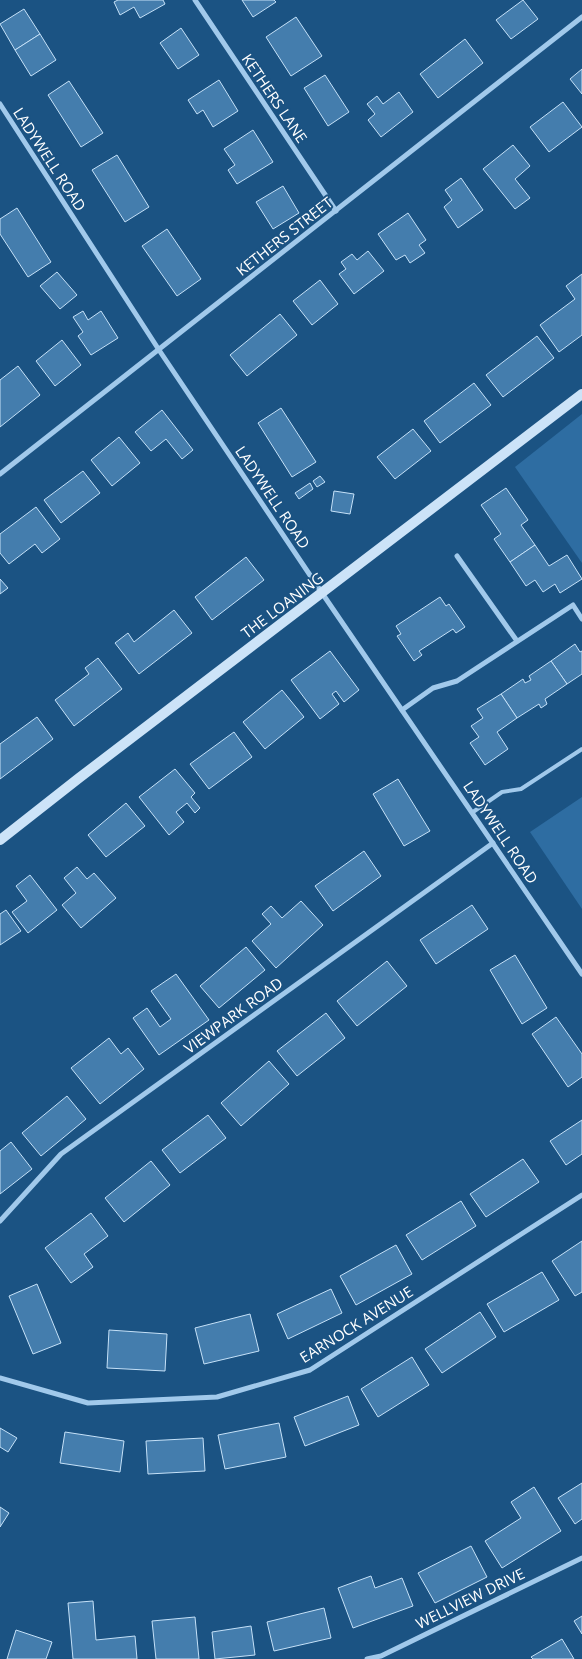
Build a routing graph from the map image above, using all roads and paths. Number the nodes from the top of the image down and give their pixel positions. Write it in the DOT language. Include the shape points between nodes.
graph roads {
  1 [pos="194,0"];
  2 [pos="582,17"];
  3 [pos="0,104"];
  4 [pos="336,211"];
  5 [pos="159,350"];
  6 [pos="582,394"];
  7 [pos="0,474"];
  8 [pos="457,556"];
  9 [pos="322,593"];
  10 [pos="582,619"];
  11 [pos="517,641"];
  12 [pos="402,710"];
  13 [pos="582,749"];
  14 [pos="473,812"];
  15 [pos="0,840"];
  16 [pos="494,843"];
  17 [pos="582,974"];
  18 [pos="582,1194"];
  19 [pos="0,1221"];
  20 [pos="0,1378"];
  21 [pos="582,1558"];
  22 [pos="367,1659"];
  1 -- 4 [label="street, KETHERS LANE"];
  2 -- 4 [label="street, KETHERS STREET"];
  3 -- 5 [label="street, LADYWELL ROAD"];
  4 -- 5 [label="street, KETHERS STREET"];
  5 -- 7 [label="street, KETHERS STREET"];
  5 -- 9 [label="street, LADYWELL ROAD"];
  6 -- 9 [label="street, THE LOANING"];
  8 -- 11 [label="street"];
  9 -- 12 [label="street, LADYWELL ROAD"];
  9 -- 15 [label="street, THE LOANING"];
  10 -- 11 [label="street" via="573,605"];
  11 -- 12 [label="street" via="457,681 433,688"];
  12 -- 14 [label="street, LADYWELL ROAD"];
  13 -- 14 [label="lane" via="521,790 502,792"];
  14 -- 16 [label="street, LADYWELL ROAD"];
  16 -- 17 [label="street, LADYWELL ROAD"];
  16 -- 19 [label="street, VIEWPARK ROAD" via="61,1154"];
  18 -- 20 [label="street, EARNOCK AVENUE" via="310,1370 217,1397 88,1403"];
  21 -- 22 [label="street, WELLVIEW DRIVE" via="381,1656"];
}
